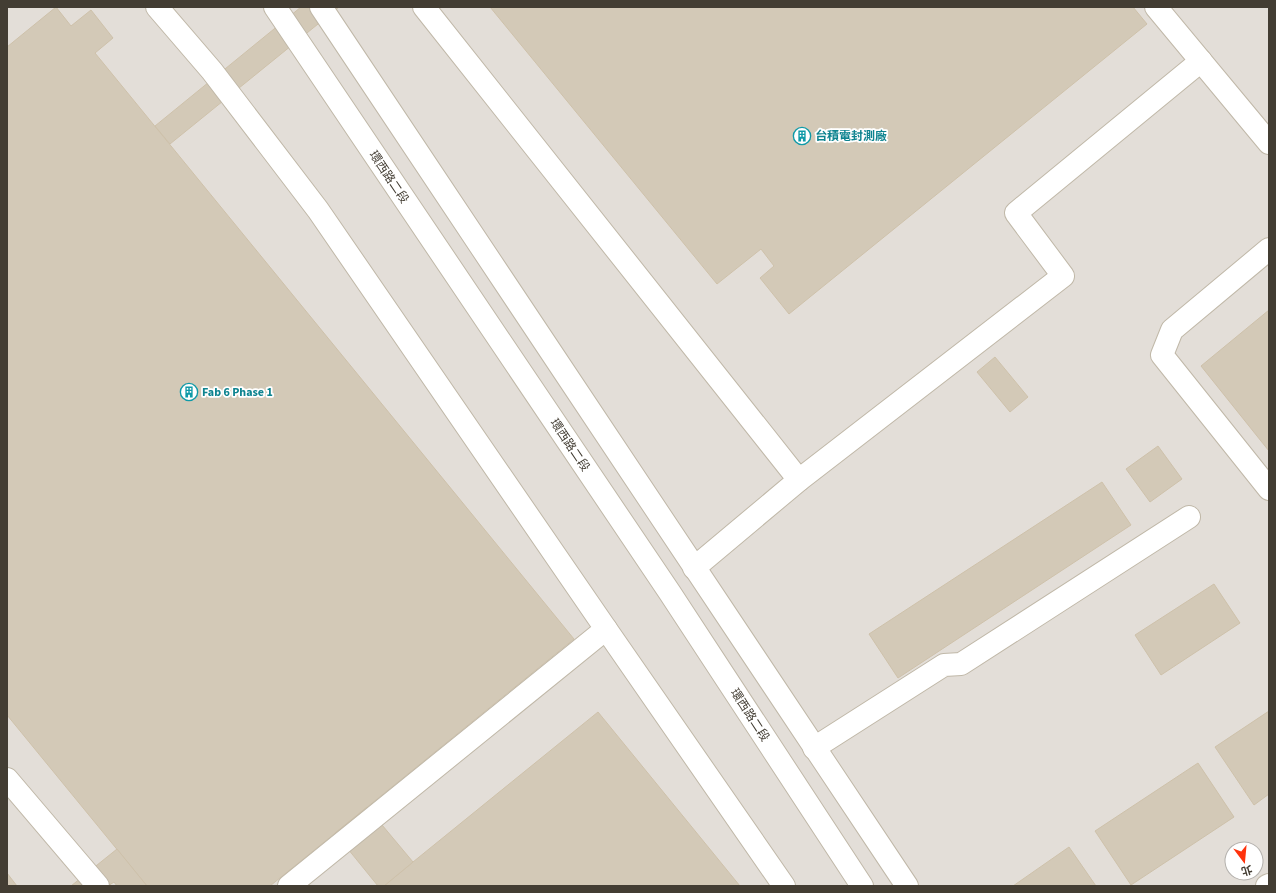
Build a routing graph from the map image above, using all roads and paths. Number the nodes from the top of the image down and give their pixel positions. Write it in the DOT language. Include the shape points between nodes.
graph roads {
  1 [pos="157,7"];
  2 [pos="276,7"];
  3 [pos="321,7"];
  4 [pos="424,7"];
  5 [pos="1156,7"];
  6 [pos="1200,61"];
  7 [pos="1269,143"];
  8 [pos="1269,249"];
  9 [pos="799,480"];
  10 [pos="1269,489"];
  11 [pos="1189,517"];
  12 [pos="694,568"];
  13 [pos="606,629"];
  14 [pos="814,748"];
  15 [pos="7,779"];
  16 [pos="98,886"];
  17 [pos="289,886"];
  18 [pos="784,886"];
  19 [pos="862,886"];
  20 [pos="907,886"];
  1 -- 13 [label="street" via="212,71 318,210"];
  2 -- 19 [label="street, 環西路二段" via="665,586"];
  3 -- 12 [label="street"];
  4 -- 9 [label="street"];
  5 -- 6 [label="street"];
  6 -- 7 [label="street"];
  6 -- 9 [label="street" via="1016,213 1063,276"];
  8 -- 10 [label="street" via="1172,330 1162,355"];
  9 -- 12 [label="street"];
  11 -- 14 [label="street" via="961,664 944,665"];
  12 -- 14 [label="street"];
  13 -- 17 [label="street"];
  13 -- 18 [label="street"];
  14 -- 20 [label="street"];
  15 -- 16 [label="street"];
}
